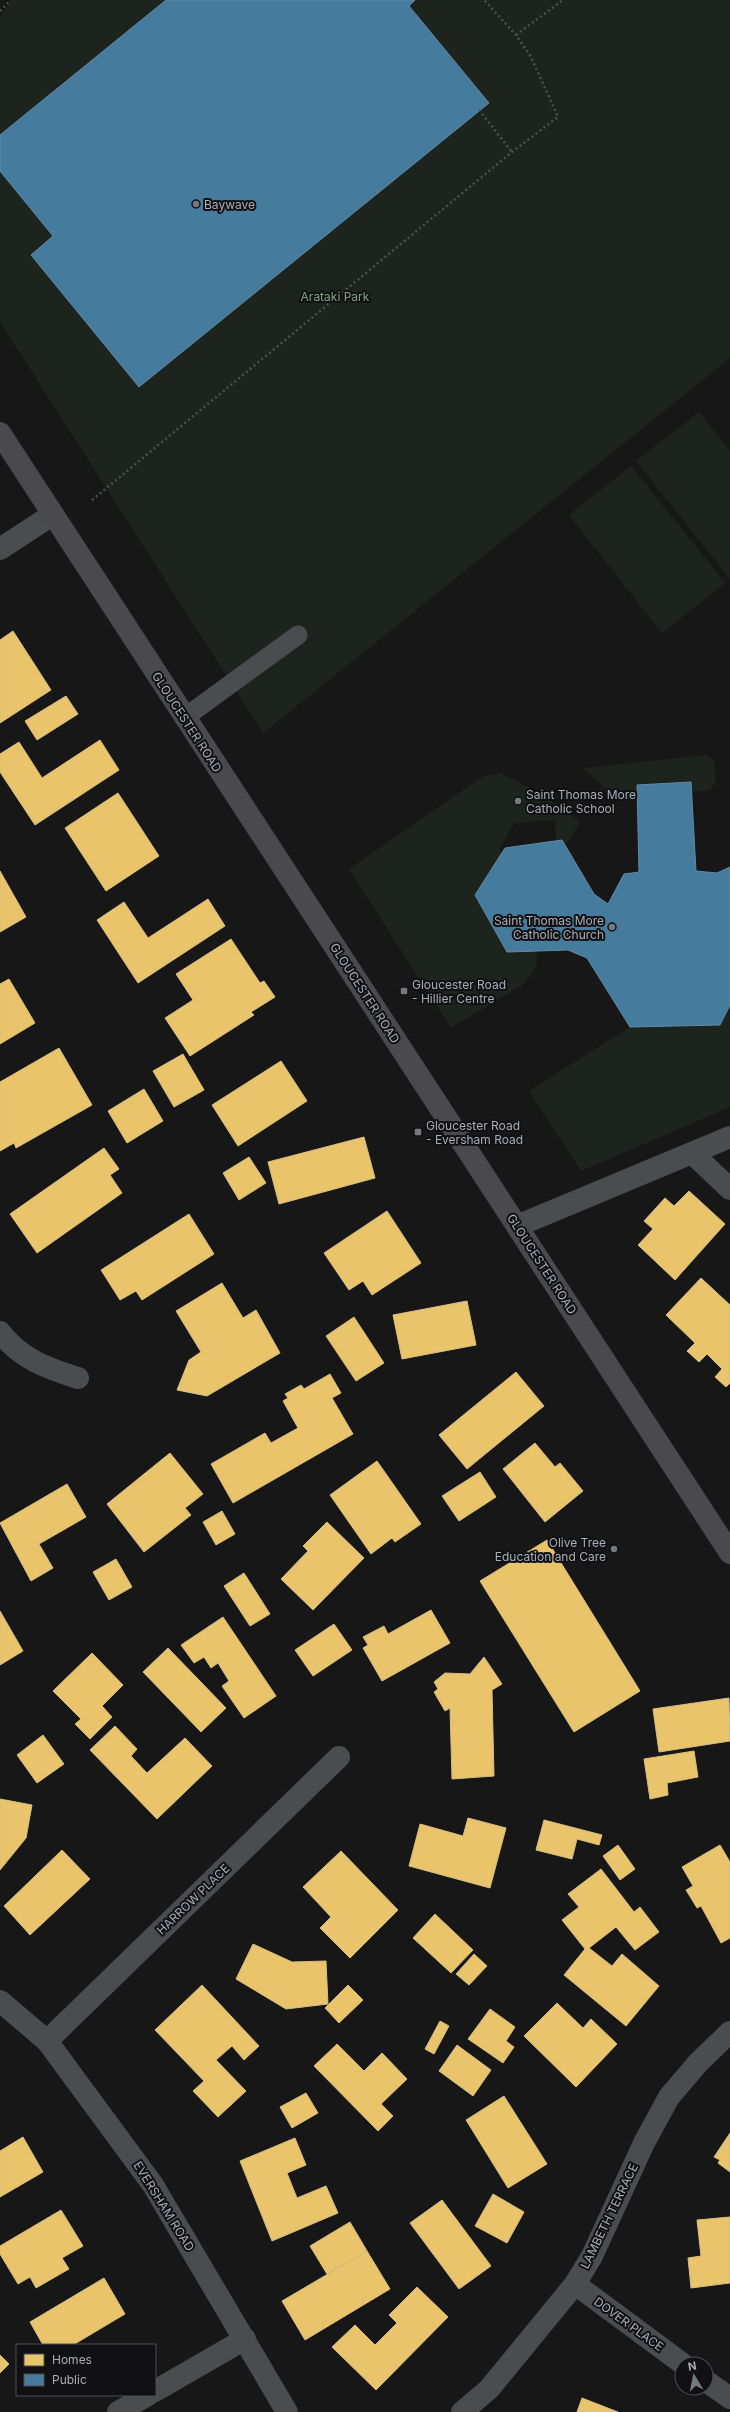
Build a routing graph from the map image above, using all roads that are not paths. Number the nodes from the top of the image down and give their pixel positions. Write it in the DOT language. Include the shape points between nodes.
graph roads {
  1 [pos="0,433"];
  2 [pos="52,515"];
  3 [pos="0,549"];
  4 [pos="298,635"];
  5 [pos="184,718"];
  6 [pos="730,1137"];
  7 [pos="693,1154"];
  8 [pos="730,1189"];
  9 [pos="517,1226"];
  10 [pos="0,1332"];
  11 [pos="78,1378"];
  12 [pos="730,1553"];
  13 [pos="339,1758"];
  14 [pos="0,2001"];
  15 [pos="730,2032"];
  16 [pos="47,2041"];
  17 [pos="575,2284"];
  18 [pos="245,2339"];
  19 [pos="674,2357"];
  20 [pos="714,2387"];
  21 [pos="156,2390"];
  22 [pos="146,2396"];
  23 [pos="730,2398"];
  24 [pos="118,2412"];
  25 [pos="287,2412"];
  26 [pos="462,2412"];
  1 -- 2 [label="street, GLOUCESTER ROAD"];
  2 -- 3 [label="street"];
  2 -- 5 [label="street, GLOUCESTER ROAD"];
  4 -- 5 [label="lane"];
  5 -- 9 [label="street, GLOUCESTER ROAD"];
  6 -- 7 [label="street"];
  7 -- 8 [label="street"];
  7 -- 9 [label="street"];
  9 -- 12 [label="street, GLOUCESTER ROAD"];
  10 -- 11 [label="street" via="10,1345 43,1367"];
  13 -- 16 [label="street, HARROW PLACE"];
  14 -- 16 [label="street, EVERSHAM ROAD"];
  15 -- 17 [label="street, LAMBETH TERRACE" via="698,2063 669,2097 644,2143 592,2256"];
  16 -- 18 [label="street, EVERSHAM ROAD" via="153,2185"];
  17 -- 19 [label="street, DOVER PLACE"];
  17 -- 26 [label="street, LAMBETH TERRACE" via="490,2389"];
  18 -- 21 [label="street"];
  18 -- 25 [label="street, EVERSHAM ROAD"];
  20 -- 23 [label="street"];
  22 -- 24 [label="street"];
}
